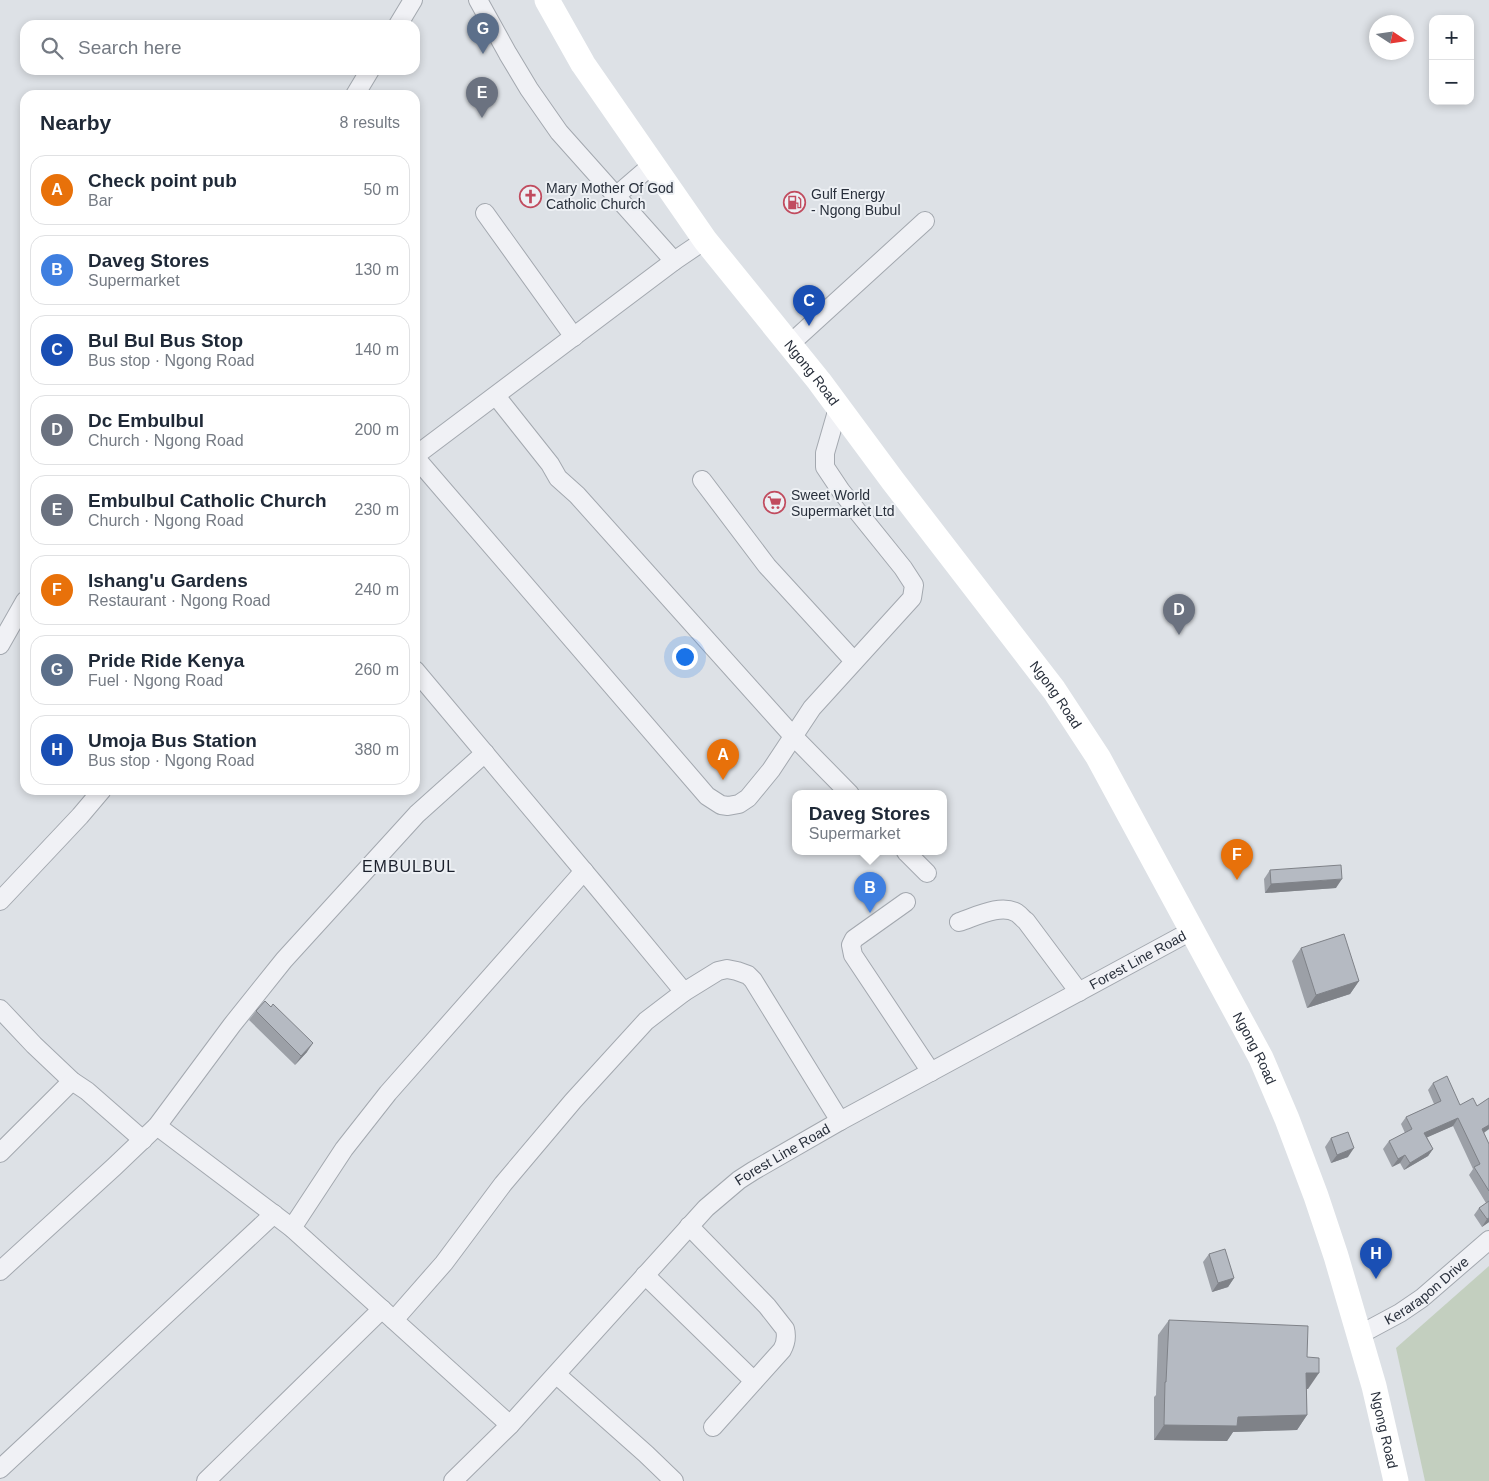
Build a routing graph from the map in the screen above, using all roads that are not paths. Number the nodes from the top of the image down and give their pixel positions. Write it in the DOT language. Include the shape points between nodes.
graph roads {
  1 [pos="413,0"];
  2 [pos="478,0"];
  3 [pos="547,0"];
  4 [pos="401,20"];
  5 [pos="367,75"];
  6 [pos="358,90"];
  7 [pos="653,164"];
  8 [pos="617,195"];
  9 [pos="485,213"];
  10 [pos="925,222"];
  11 [pos="705,240"];
  12 [pos="674,262"];
  13 [pos="574,337"];
  14 [pos="790,344"];
  15 [pos="496,396"];
  16 [pos="836,406"];
  17 [pos="420,452"];
  18 [pos="420,462"];
  19 [pos="702,480"];
  20 [pos="20,606"];
  21 [pos="6,620"];
  22 [pos="0,645"];
  23 [pos="854,661"];
  24 [pos="420,676"];
  25 [pos="793,736"];
  26 [pos="485,753"];
  27 [pos="846,790"];
  28 [pos="98,795"];
  29 [pos="909,855"];
  30 [pos="584,871"];
  31 [pos="926,873"];
  32 [pos="0,901"];
  33 [pos="906,902"];
  34 [pos="959,922"];
  35 [pos="1193,930"];
  36 [pos="684,992"];
  37 [pos="1079,992"];
  38 [pos="3,1020"];
  39 [pos="931,1072"];
  40 [pos="72,1081"];
  41 [pos="840,1121"];
  42 [pos="157,1126"];
  43 [pos="143,1140"];
  44 [pos="0,1153"];
  45 [pos="274,1214"];
  46 [pos="689,1226"];
  47 [pos="292,1228"];
  48 [pos="1489,1240"];
  49 [pos="0,1271"];
  50 [pos="645,1275"];
  51 [pos="388,1314"];
  52 [pos="1359,1335"];
  53 [pos="557,1375"];
  54 [pos="754,1381"];
  55 [pos="510,1426"];
  56 [pos="713,1427"];
  57 [pos="0,1469"];
  58 [pos="460,1479"];
  59 [pos="206,1481"];
  60 [pos="674,1481"];
  61 [pos="1395,1481"];
  1 -- 4 [label="street"];
  2 -- 8 [label="street" via="554,125"];
  3 -- 7 [label="main road, Ngong Road" via="583,64"];
  5 -- 6 [label="street"];
  7 -- 8 [label="street"];
  7 -- 11 [label="main road, Ngong Road"];
  8 -- 12 [label="street"];
  9 -- 13 [label="street"];
  10 -- 14 [label="street"];
  11 -- 12 [label="street"];
  11 -- 14 [label="main road, Ngong Road"];
  12 -- 13 [label="street"];
  13 -- 15 [label="street"];
  14 -- 16 [label="main road, Ngong Road"];
  15 -- 17 [label="street"];
  15 -- 25 [label="street" via="558,478 577,495"];
  16 -- 23 [label="street" via="825,453 826,467 914,584 912,598"];
  16 -- 35 [label="main road, Ngong Road" via="1064,705 1098,757"];
  18 -- 25 [label="street" via="707,796 721,805 743,802 771,770"];
  19 -- 23 [label="street" via="767,566"];
  20 -- 21 [label="street"];
  21 -- 22 [label="street"];
  23 -- 25 [label="street" via="812,708"];
  24 -- 26 [label="street"];
  25 -- 27 [label="street"];
  26 -- 30 [label="street"];
  26 -- 42 [label="street" via="417,814 284,960"];
  28 -- 32 [label="street"];
  29 -- 31 [label="street"];
  30 -- 36 [label="street"];
  30 -- 47 [label="street" via="388,1093 344,1149"];
  33 -- 39 [label="street" via="854,939 852,950"];
  34 -- 37 [label="street" via="1005,909 1016,912"];
  35 -- 37 [label="street, Forest Line Road"];
  35 -- 52 [label="main road, Ngong Road" via="1261,1058 1288,1119 1336,1256"];
  36 -- 41 [label="street" via="718,971 732,970 748,975"];
  36 -- 51 [label="street" via="646,1021 500,1188 444,1263"];
  37 -- 39 [label="street, Forest Line Road"];
  38 -- 40 [label="street"];
  39 -- 41 [label="street, Forest Line Road"];
  40 -- 43 [label="street"];
  40 -- 44 [label="street"];
  41 -- 46 [label="street, Forest Line Road" via="738,1180"];
  42 -- 43 [label="street"];
  42 -- 45 [label="street"];
  43 -- 49 [label="street"];
  45 -- 47 [label="street"];
  45 -- 57 [label="street"];
  46 -- 50 [label="street, Forest Line Road"];
  46 -- 54 [label="street" via="767,1306 785,1329 782,1350"];
  47 -- 51 [label="street"];
  48 -- 52 [label="street, Kerarapon Drive" via="1422,1298"];
  50 -- 53 [label="street, Forest Line Road"];
  50 -- 54 [label="street"];
  51 -- 55 [label="street"];
  51 -- 59 [label="street"];
  52 -- 61 [label="main road, Ngong Road"];
  53 -- 55 [label="street, Forest Line Road"];
  53 -- 60 [label="street"];
  54 -- 56 [label="street"];
  55 -- 58 [label="street, Forest Line Road"];
}
